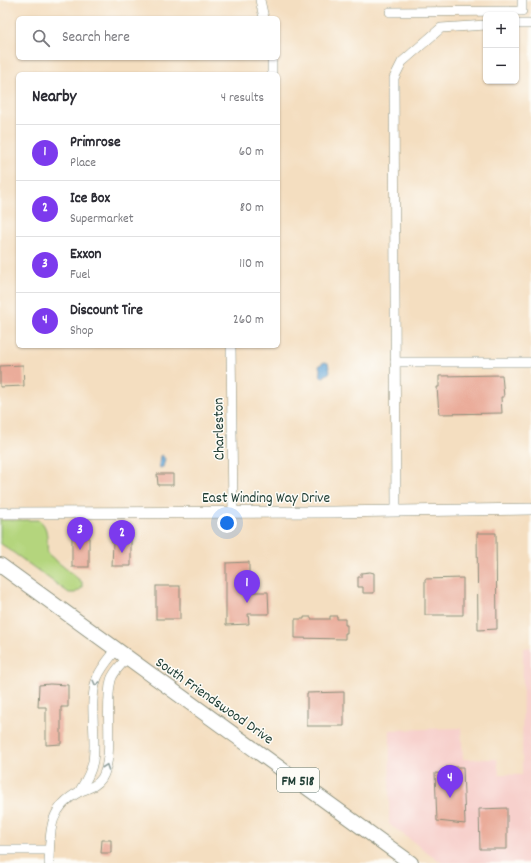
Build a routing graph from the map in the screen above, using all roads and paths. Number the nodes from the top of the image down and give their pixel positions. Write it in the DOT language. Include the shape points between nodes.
graph roads {
  1 [pos="260,0"];
  2 [pos="522,0"];
  3 [pos="390,12"];
  4 [pos="264,16"];
  5 [pos="519,24"];
  6 [pos="531,24"];
  7 [pos="483,25"];
  8 [pos="272,60"];
  9 [pos="272,72"];
  10 [pos="231,348"];
  11 [pos="395,362"];
  12 [pos="531,362"];
  13 [pos="531,509"];
  14 [pos="396,511"];
  15 [pos="233,512"];
  16 [pos="0,513"];
  17 [pos="0,565"];
  18 [pos="121,654"];
  19 [pos="94,717"];
  20 [pos="108,717"];
  21 [pos="79,792"];
  22 [pos="0,850"];
  23 [pos="49,850"];
  24 [pos="49,863"];
  25 [pos="411,863"];
  1 -- 4 [label="street"];
  2 -- 3 [label="street" via="522,12"];
  5 -- 6 [label="street"];
  7 -- 11 [label="street" via="441,28 402,62 394,78"];
  8 -- 9 [label="street"];
  10 -- 15 [label="street, Charleston"];
  11 -- 12 [label="street"];
  11 -- 14 [label="street"];
  13 -- 14 [label="street, East Winding Way Drive"];
  14 -- 15 [label="street, East Winding Way Drive"];
  15 -- 16 [label="street, East Winding Way Drive"];
  17 -- 18 [label="main road, South Friendswood Drive / FM 518"];
  18 -- 19 [label="street, one-way" via="101,670 97,680"];
  18 -- 20 [label="street" via="111,680"];
  18 -- 25 [label="main road, South Friendswood Drive / FM 518"];
  19 -- 20 [label="street"];
  19 -- 21 [label="street" via="93,762"];
  21 -- 20 [label="street, one-way" via="92,788 102,778 108,761"];
  21 -- 23 [label="street" via="61,805 53,817"];
  22 -- 23 [label="street"];
  23 -- 24 [label="street"];
}
